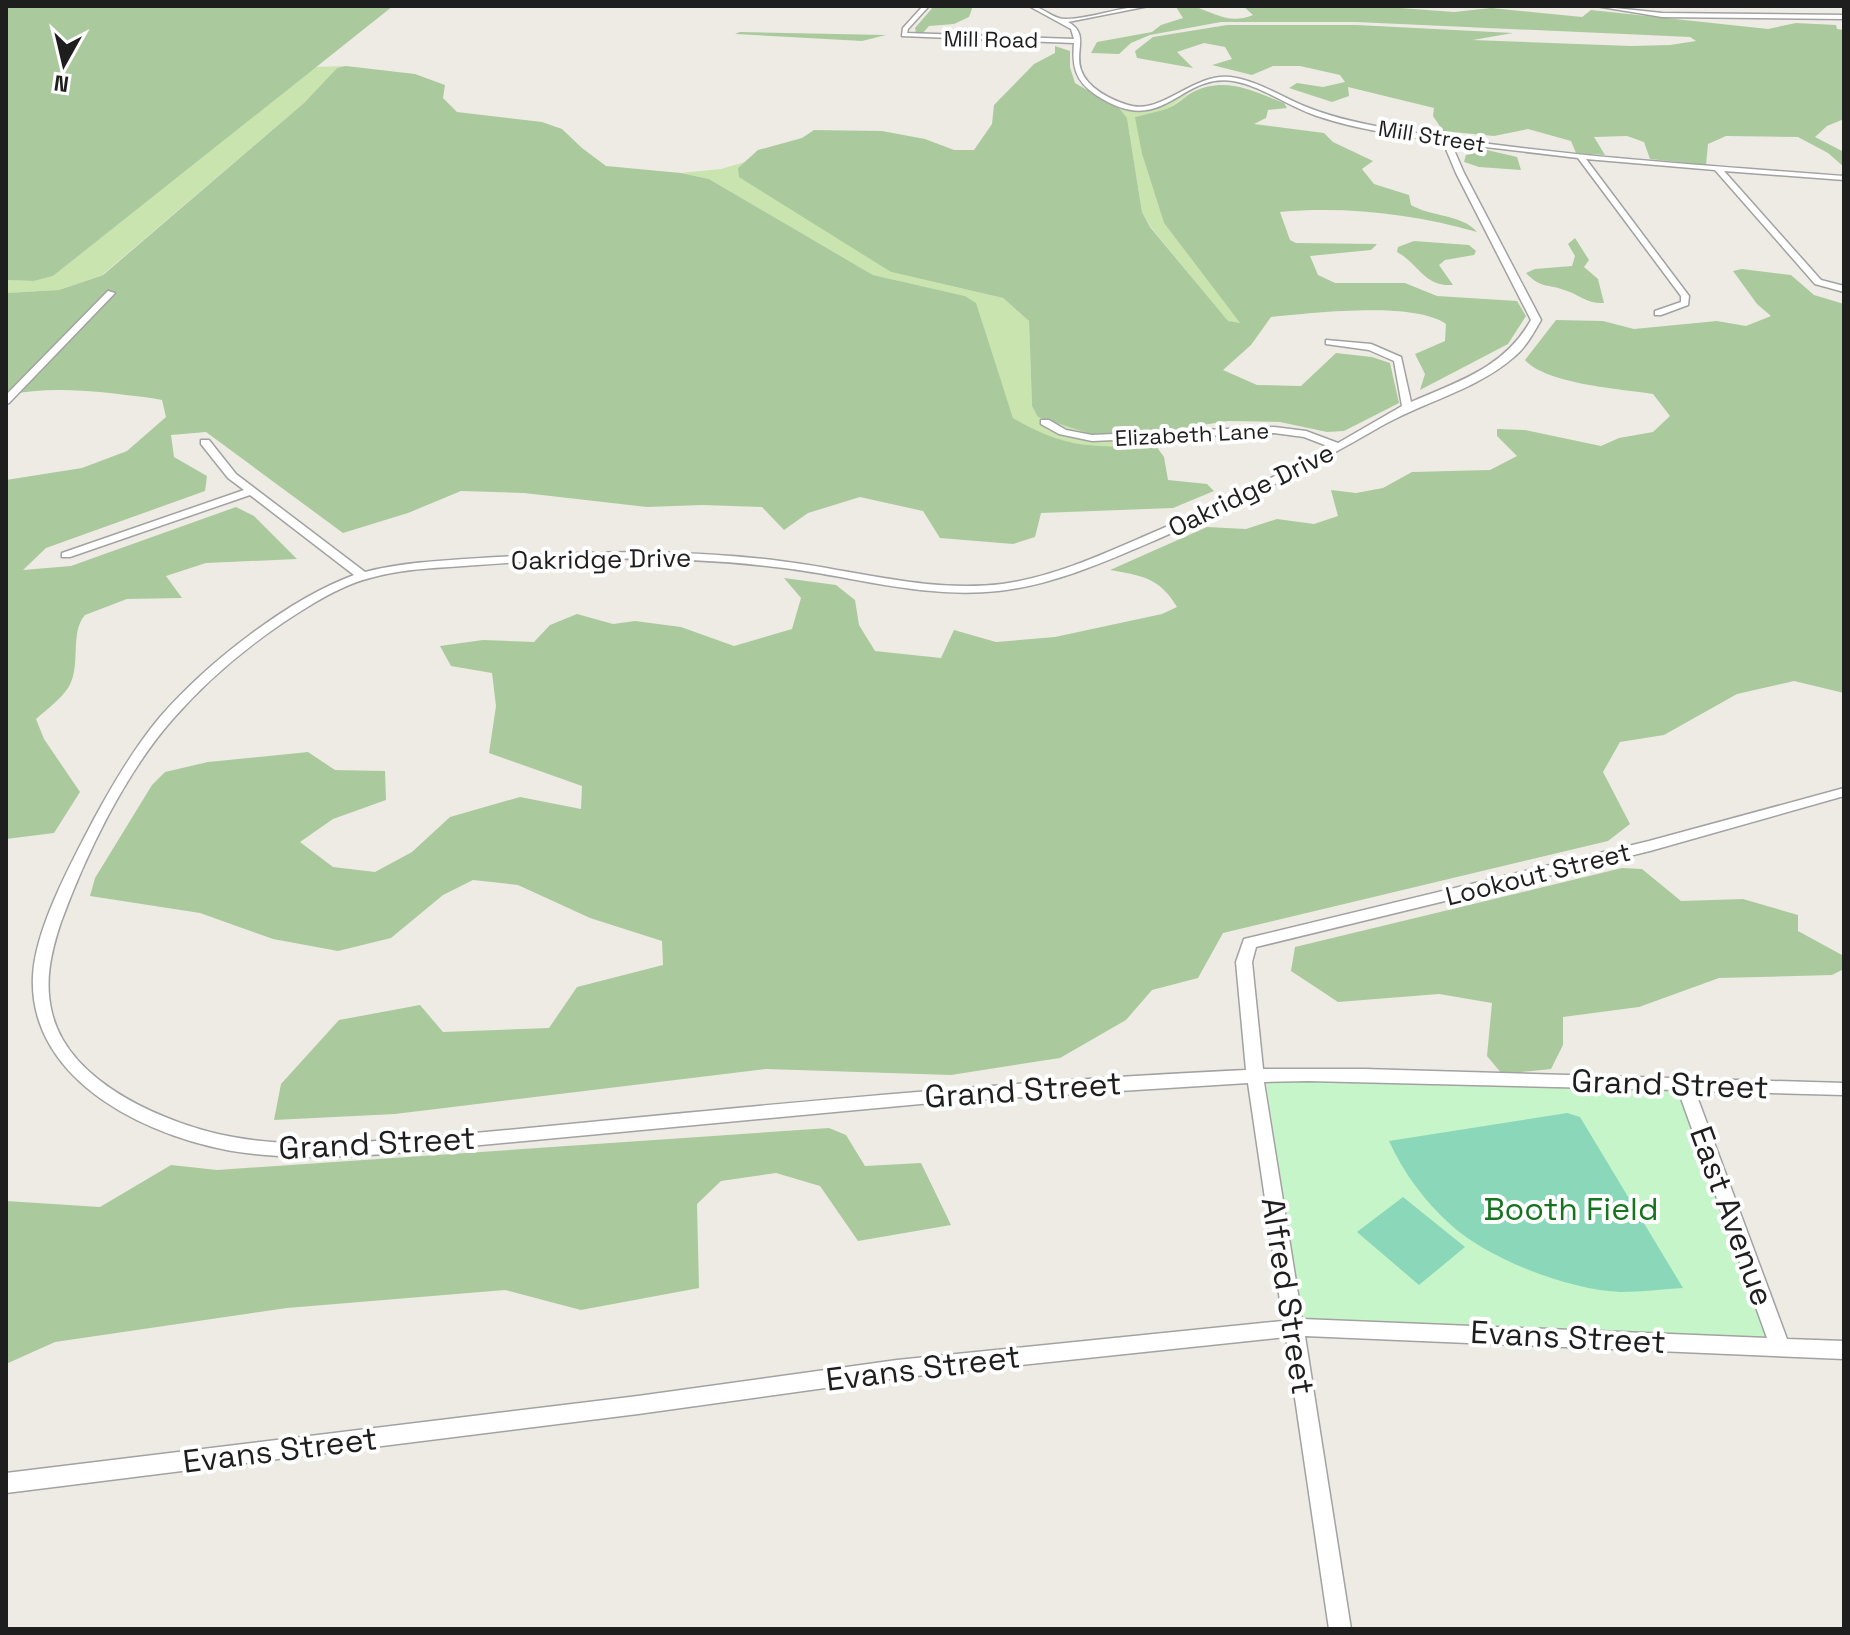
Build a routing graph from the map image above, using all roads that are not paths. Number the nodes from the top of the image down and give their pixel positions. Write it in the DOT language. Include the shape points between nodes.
graph roads {
  1 [pos="926,6"];
  2 [pos="1032,6"];
  3 [pos="1146,6"];
  4 [pos="1599,6"];
  5 [pos="1723,6"];
  6 [pos="1810,6"];
  7 [pos="1735,16"];
  8 [pos="1824,16"];
  9 [pos="1844,17"];
  10 [pos="1064,21"];
  11 [pos="1078,41"];
  12 [pos="1446,140"];
  13 [pos="1581,158"];
  14 [pos="1718,169"];
  15 [pos="1844,178"];
  16 [pos="1844,289"];
  17 [pos="111,293"];
  18 [pos="1658,313"];
  19 [pos="1329,342"];
  20 [pos="6,401"];
  21 [pos="1407,407"];
  22 [pos="1045,422"];
  23 [pos="205,442"];
  24 [pos="1340,447"];
  25 [pos="251,491"];
  26 [pos="66,555"];
  27 [pos="363,576"];
  28 [pos="1844,792"];
  29 [pos="1244,962"];
  30 [pos="1255,1076"];
  31 [pos="1684,1084"];
  32 [pos="1844,1089"];
  33 [pos="205,1140"];
  34 [pos="1293,1328"];
  35 [pos="1780,1347"];
  36 [pos="1844,1350"];
  37 [pos="6,1483"];
  38 [pos="1340,1629"];
  1 -- 11 [label="street, Mill Road" via="904,35"];
  2 -- 10 [label="street"];
  3 -- 10 [label="street"];
  4 -- 7 [label="street" via="1662,15"];
  5 -- 7 [label="street"];
  6 -- 8 [label="street"];
  7 -- 8 [label="street"];
  8 -- 9 [label="street"];
  10 -- 11 [label="street" via="1074,28"];
  11 -- 12 [label="street, Mill Street" via="1079,78 1134,109 1152,106 1200,82 1228,78 1324,116"];
  12 -- 13 [label="street, Mill Street"];
  12 -- 21 [label="street, Oakridge Drive" via="1531,307 1535,327 1510,354 1473,379"];
  13 -- 14 [label="street, Mill Street"];
  13 -- 18 [label="street" via="1685,296 1685,303"];
  14 -- 15 [label="street, Mill Street"];
  14 -- 16 [label="street" via="1818,282"];
  17 -- 20 [label="street"];
  19 -- 21 [label="street" via="1371,347 1398,359"];
  21 -- 24 [label="street, Oakridge Drive"];
  22 -- 24 [label="street, Elizabeth Lane" via="1092,438 1292,431"];
  23 -- 25 [label="street"];
  24 -- 27 [label="street, Oakridge Drive" via="1195,519 1082,566 1006,587 913,588 792,566 633,555 446,564"];
  25 -- 26 [label="street"];
  25 -- 27 [label="street"];
  27 -- 33 [label="street, Oakridge Drive" via="315,598 219,667 166,718 122,785 76,872 40,972 44,1019 55,1043 93,1086"];
  28 -- 29 [label="street, Lookout Street" via="1459,894 1265,936 1249,943"];
  29 -- 30 [label="street, Alfred Street"];
  30 -- 31 [label="street, Grand Street"];
  30 -- 33 [label="street, Grand Street" via="1073,1085 321,1151 277,1151"];
  30 -- 34 [label="street, Alfred Street"];
  31 -- 32 [label="street, Grand Street"];
  31 -- 35 [label="street, East Avenue"];
  34 -- 35 [label="street, Evans Street"];
  34 -- 37 [label="street, Evans Street" via="897,1369"];
  34 -- 38 [label="street, Alfred Street"];
  35 -- 36 [label="street, Evans Street"];
}
